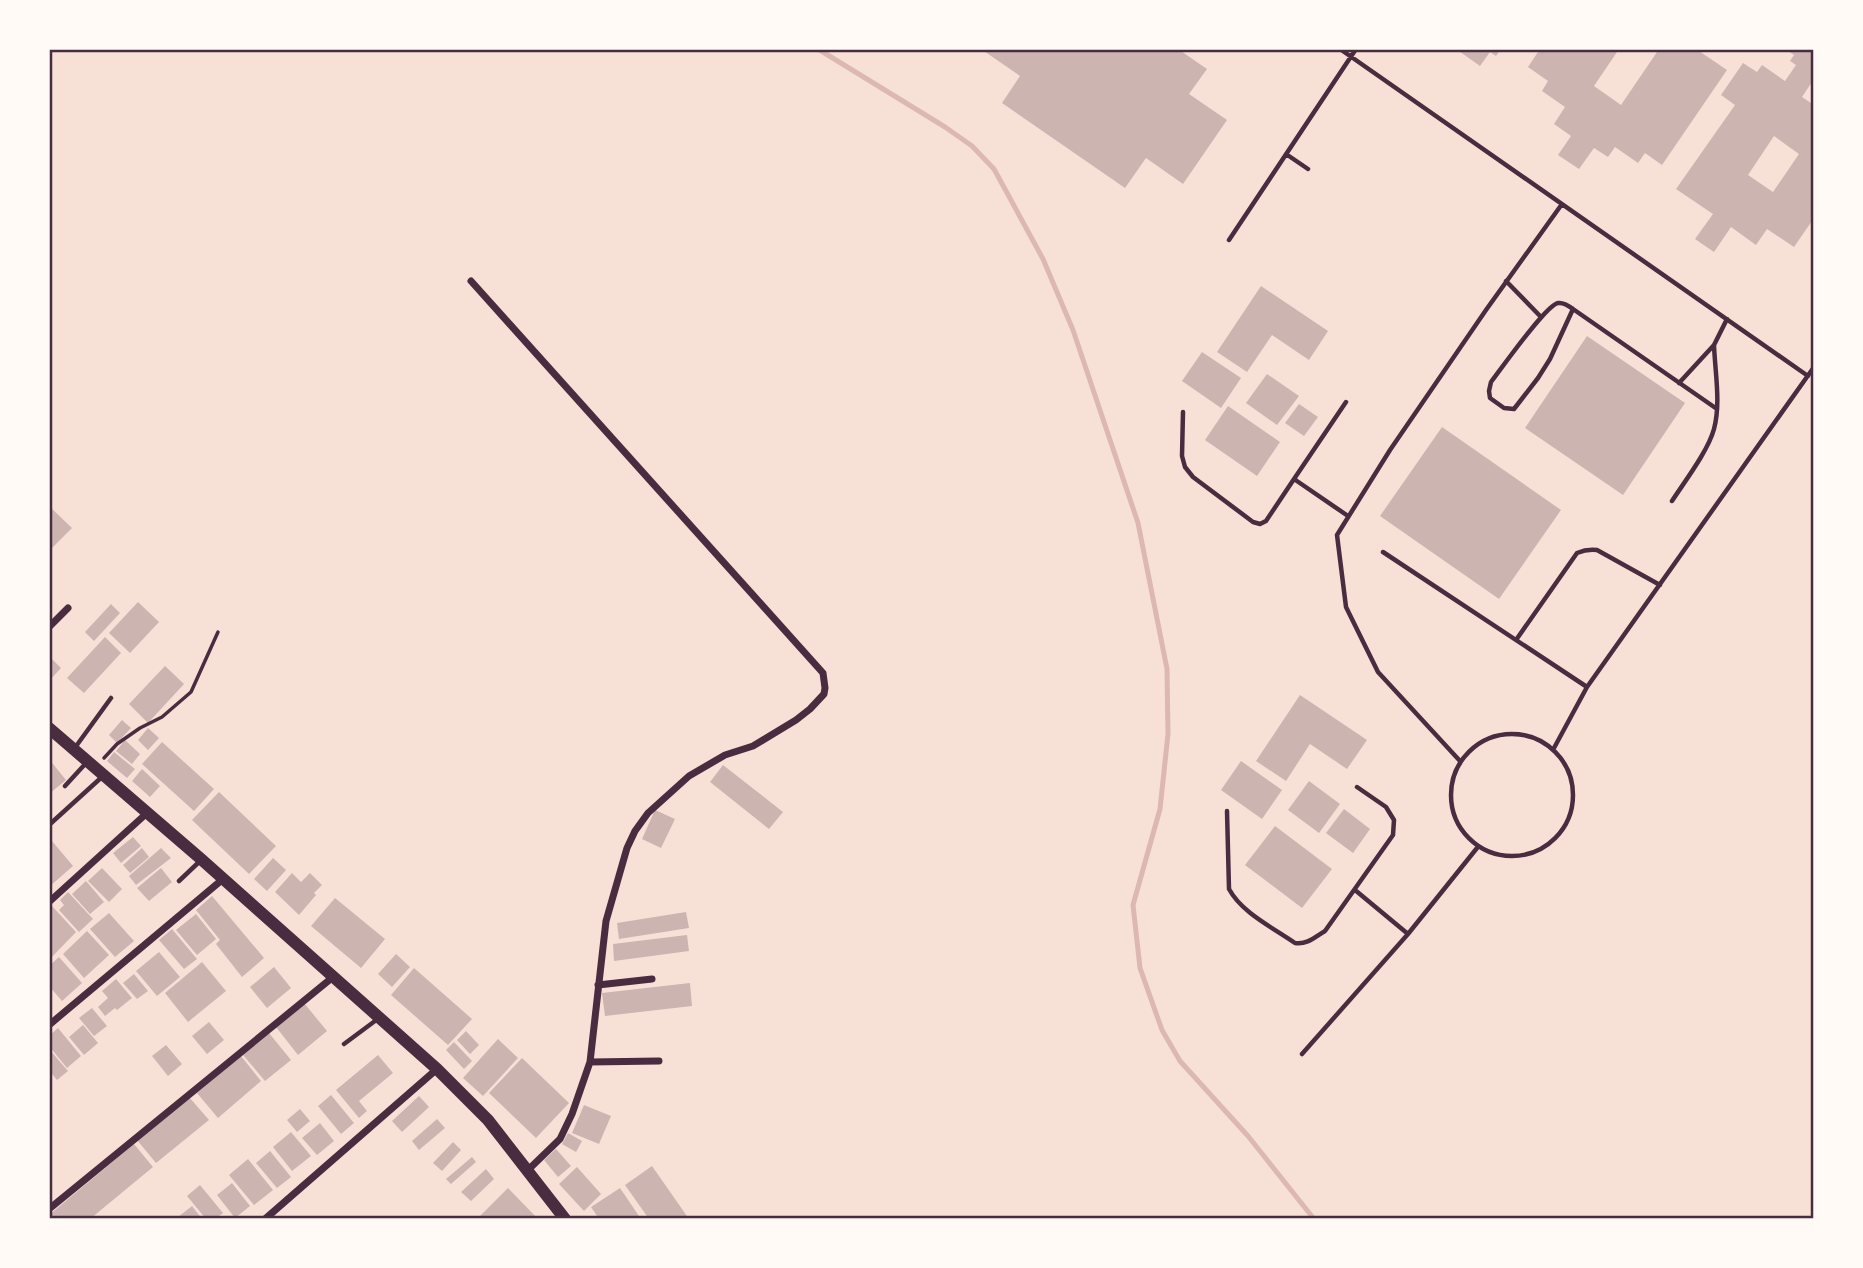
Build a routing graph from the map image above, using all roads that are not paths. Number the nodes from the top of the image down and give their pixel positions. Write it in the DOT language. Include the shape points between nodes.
graph roads {
  1 [pos="1340,49"];
  2 [pos="1356,49"];
  3 [pos="1351,57"];
  4 [pos="1286,154"];
  5 [pos="1308,169"];
  6 [pos="1562,204"];
  7 [pos="1229,240"];
  8 [pos="471,281"];
  9 [pos="1506,281"];
  10 [pos="1573,309"];
  11 [pos="1541,317"];
  12 [pos="1727,319"];
  13 [pos="1714,345"];
  14 [pos="1814,367"];
  15 [pos="1808,376"];
  16 [pos="1679,383"];
  17 [pos="1346,402"];
  18 [pos="1717,409"];
  19 [pos="1183,412"];
  20 [pos="1294,479"];
  21 [pos="1672,501"];
  22 [pos="1348,516"];
  23 [pos="1383,552"];
  24 [pos="1660,585"];
  25 [pos="68,608"];
  26 [pos="49,627"];
  27 [pos="1516,640"];
  28 [pos="1587,687"];
  29 [pos="111,698"];
  30 [pos="49,728"];
  31 [pos="1554,748"];
  32 [pos="74,750"];
  33 [pos="1460,761"];
  34 [pos="95,768"];
  35 [pos="65,786"];
  36 [pos="1357,787"];
  37 [pos="1227,811"];
  38 [pos="147,813"];
  39 [pos="49,825"];
  40 [pos="1477,848"];
  41 [pos="201,859"];
  42 [pos="223,879"];
  43 [pos="179,881"];
  44 [pos="1355,890"];
  45 [pos="49,902"];
  46 [pos="1408,934"];
  47 [pos="333,977"];
  48 [pos="652,979"];
  49 [pos="598,985"];
  50 [pos="379,1017"];
  51 [pos="49,1025"];
  52 [pos="344,1044"];
  53 [pos="1302,1055"];
  54 [pos="659,1061"];
  55 [pos="590,1062"];
  56 [pos="437,1069"];
  57 [pos="528,1170"];
  58 [pos="49,1209"];
  59 [pos="265,1219"];
  60 [pos="565,1219"];
  1 -- 3 [label="lane"];
  2 -- 3 [label="lane"];
  3 -- 4 [label="lane"];
  3 -- 6 [label="lane"];
  4 -- 5 [label="lane"];
  4 -- 7 [label="lane"];
  6 -- 9 [label="lane"];
  6 -- 12 [label="lane"];
  8 -- 49 [label="street" via="823,673 824,694 810,709 753,746 725,755 689,776 635,831 607,921"];
  9 -- 11 [label="lane"];
  9 -- 22 [label="lane"];
  10 -- 11 [label="lane" via="1557,303"];
  10 -- 11 [label="lane" via="1538,378 1514,409 1504,408 1490,398 1491,382"];
  10 -- 16 [label="lane"];
  12 -- 13 [label="lane"];
  12 -- 15 [label="lane"];
  13 -- 16 [label="lane"];
  13 -- 18 [label="lane"];
  14 -- 15 [label="lane"];
  15 -- 24 [label="lane"];
  16 -- 18 [label="lane"];
  17 -- 20 [label="lane"];
  18 -- 21 [label="lane" via="1710,440"];
  19 -- 20 [label="lane" via="1185,467 1253,522 1266,522"];
  20 -- 22 [label="lane"];
  22 -- 33 [label="lane" via="1337,535 1346,607 1378,672"];
  23 -- 27 [label="lane"];
  24 -- 27 [label="lane" via="1597,550 1587,549 1577,553"];
  24 -- 28 [label="lane"];
  25 -- 26 [label="street"];
  27 -- 28 [label="lane"];
  28 -- 31 [label="lane"];
  29 -- 32 [label="lane"];
  30 -- 32 [label="main road"];
  31 -- 33 [label="lane" via="1522,733 1487,738"];
  31 -- 40 [label="lane" via="1573,780 1571,817 1548,847 1513,858"];
  32 -- 34 [label="main road"];
  33 -- 40 [label="lane" via="1450,792 1456,824"];
  34 -- 35 [label="lane"];
  34 -- 38 [label="main road"];
  34 -- 39 [label="lane"];
  36 -- 44 [label="lane" via="1386,807 1394,820 1393,835"];
  37 -- 44 [label="lane" via="1228,889 1246,910 1295,943 1325,931"];
  38 -- 41 [label="main road"];
  38 -- 45 [label="street"];
  40 -- 46 [label="lane"];
  41 -- 42 [label="main road"];
  41 -- 43 [label="lane"];
  42 -- 47 [label="main road"];
  42 -- 51 [label="street"];
  44 -- 46 [label="lane"];
  46 -- 53 [label="lane"];
  47 -- 50 [label="main road"];
  47 -- 58 [label="street"];
  48 -- 49 [label="street"];
  49 -- 55 [label="street"];
  50 -- 52 [label="lane"];
  50 -- 56 [label="main road"];
  54 -- 55 [label="street"];
  55 -- 57 [label="street" via="560,1139"];
  56 -- 57 [label="main road"];
  56 -- 59 [label="street"];
  57 -- 60 [label="main road"];
}
